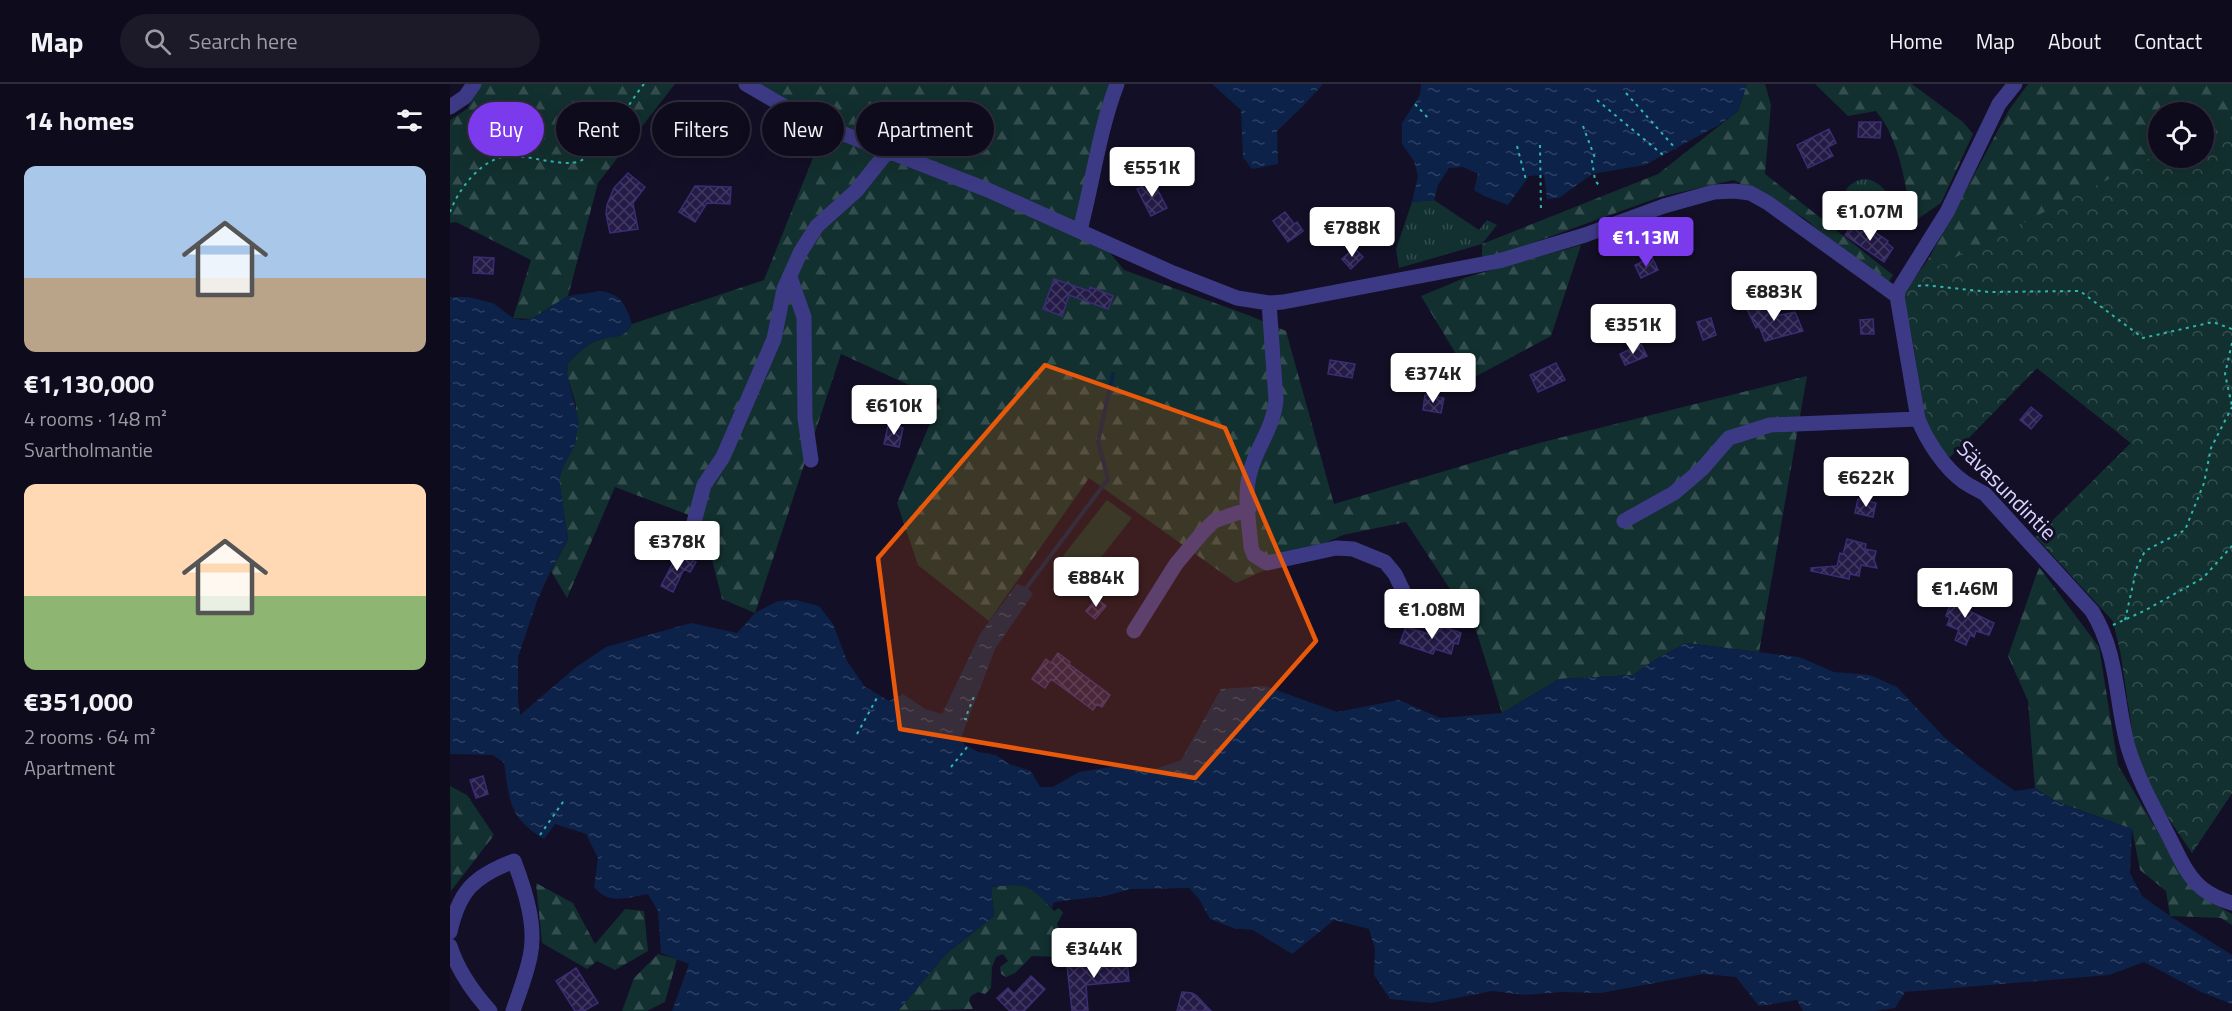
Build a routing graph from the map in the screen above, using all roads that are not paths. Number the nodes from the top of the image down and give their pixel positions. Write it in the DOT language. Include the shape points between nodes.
graph roads {
  1 [pos="474,84"];
  2 [pos="746,84"];
  3 [pos="1117,84"];
  4 [pos="2015,84"];
  5 [pos="450,107"];
  6 [pos="856,138"];
  7 [pos="884,156"];
  8 [pos="901,156"];
  9 [pos="1080,230"];
  10 [pos="790,277"];
  11 [pos="1898,292"];
  12 [pos="1269,303"];
  13 [pos="1918,419"];
  14 [pos="811,460"];
  15 [pos="1249,509"];
  16 [pos="1624,521"];
  17 [pos="693,526"];
  18 [pos="1405,595"];
  19 [pos="1134,631"];
  20 [pos="2232,903"];
  21 [pos="450,932"];
  22 [pos="450,946"];
  23 [pos="490,1011"];
  24 [pos="513,1011"];
  1 -- 5 [label="street" via="465,97"];
  2 -- 6 [label="street" via="804,118"];
  3 -- 9 [label="street"];
  4 -- 11 [label="street" via="1999,104 1947,212"];
  7 -- 10 [label="street" via="856,191 817,226"];
  8 -- 9 [label="street"];
  9 -- 12 [label="street" via="1237,298"];
  10 -- 14 [label="street" via="804,317"];
  10 -- 17 [label="street" via="774,339 723,457 704,485"];
  11 -- 12 [label="street" via="1768,203 1750,193 1734,191 1714,192 1664,206 1499,261"];
  11 -- 13 [label="street, Sävasundintie"];
  12 -- 15 [label="street" via="1275,415 1251,467 1247,483"];
  13 -- 16 [label="street" via="1770,425 1729,438 1674,493"];
  13 -- 20 [label="street, Sävasundintie" via="1954,474 1985,494 2092,611 2103,629 2114,664 2128,746 2151,804 2192,877 2202,888"];
  15 -- 18 [label="street" via="1251,547 1260,561 1283,561 1336,548 1353,549 1385,562"];
  15 -- 19 [label="street" via="1214,521 1202,533 1171,571"];
  21 -- 24 [label="street" via="464,892 484,875 514,861 532,937 531,956"];
  22 -- 23 [label="street" via="471,988"];
}
